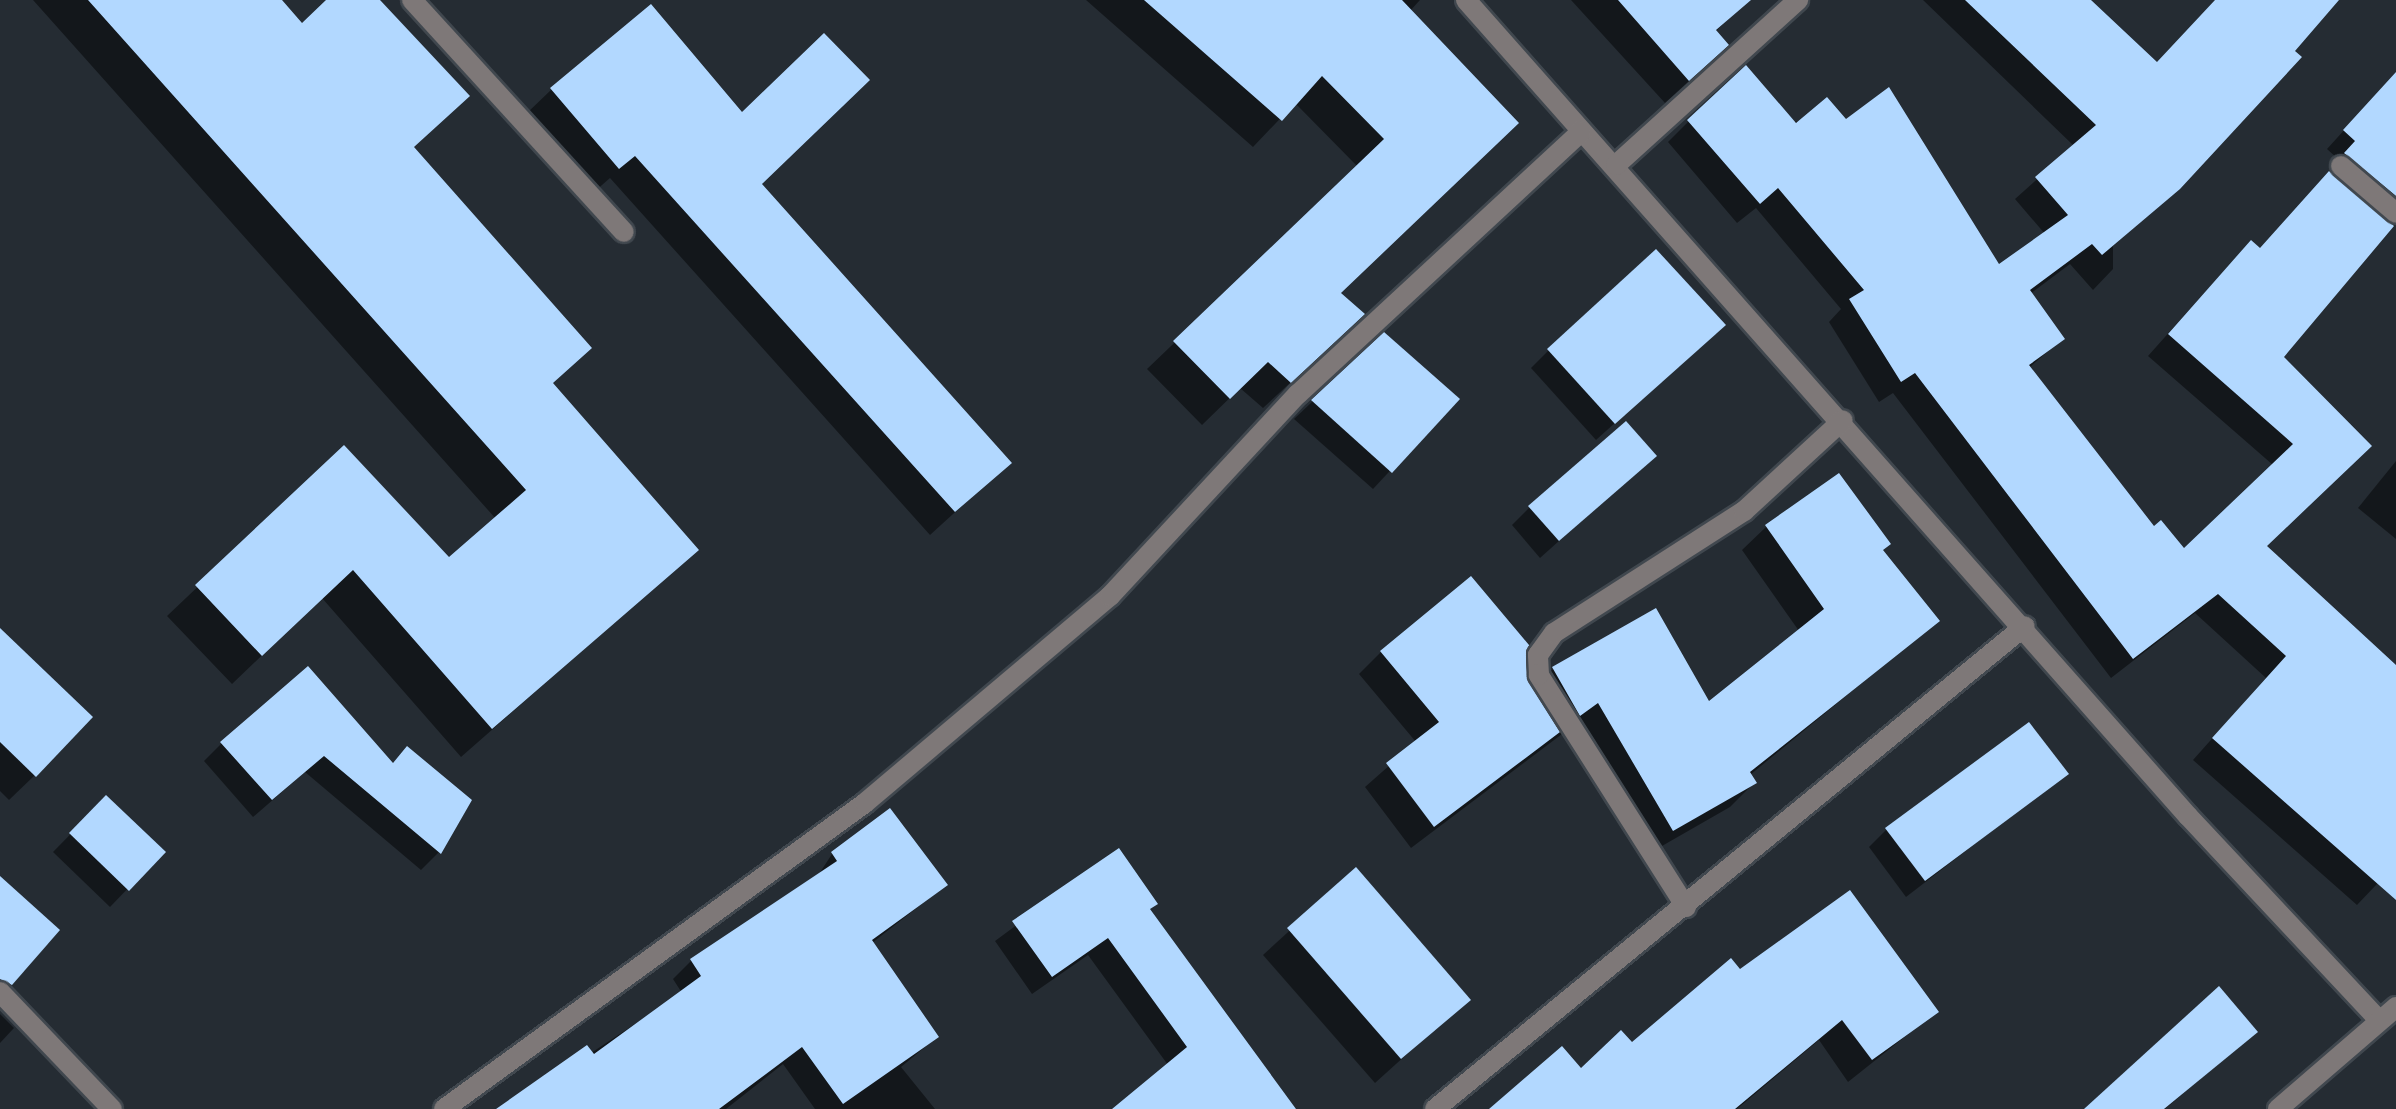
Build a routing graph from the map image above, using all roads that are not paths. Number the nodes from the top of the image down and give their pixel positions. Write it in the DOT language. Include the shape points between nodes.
graph roads {
  1 [pos="412,0"];
  2 [pos="1466,0"];
  3 [pos="1798,0"];
  4 [pos="1581,132"];
  5 [pos="1616,165"];
  6 [pos="2341,166"];
  7 [pos="2396,213"];
  8 [pos="624,232"];
  9 [pos="1843,420"];
  10 [pos="2025,626"];
  11 [pos="1686,907"];
  12 [pos="0,992"];
  13 [pos="2396,1007"];
  14 [pos="2377,1018"];
  15 [pos="112,1109"];
  16 [pos="444,1109"];
  17 [pos="1435,1109"];
  18 [pos="2278,1109"];
  1 -- 8 [label="street"];
  2 -- 4 [label="street"];
  3 -- 5 [label="street"];
  4 -- 5 [label="street"];
  4 -- 16 [label="street" via="1298,394 1110,596 865,803"];
  5 -- 9 [label="street"];
  6 -- 7 [label="street"];
  9 -- 10 [label="street"];
  9 -- 11 [label="street" via="1744,511 1554,633 1538,655 1539,675"];
  10 -- 11 [label="street"];
  10 -- 14 [label="street" via="2188,816"];
  11 -- 17 [label="street"];
  12 -- 15 [label="street"];
  13 -- 14 [label="street"];
  14 -- 18 [label="street"];
}
